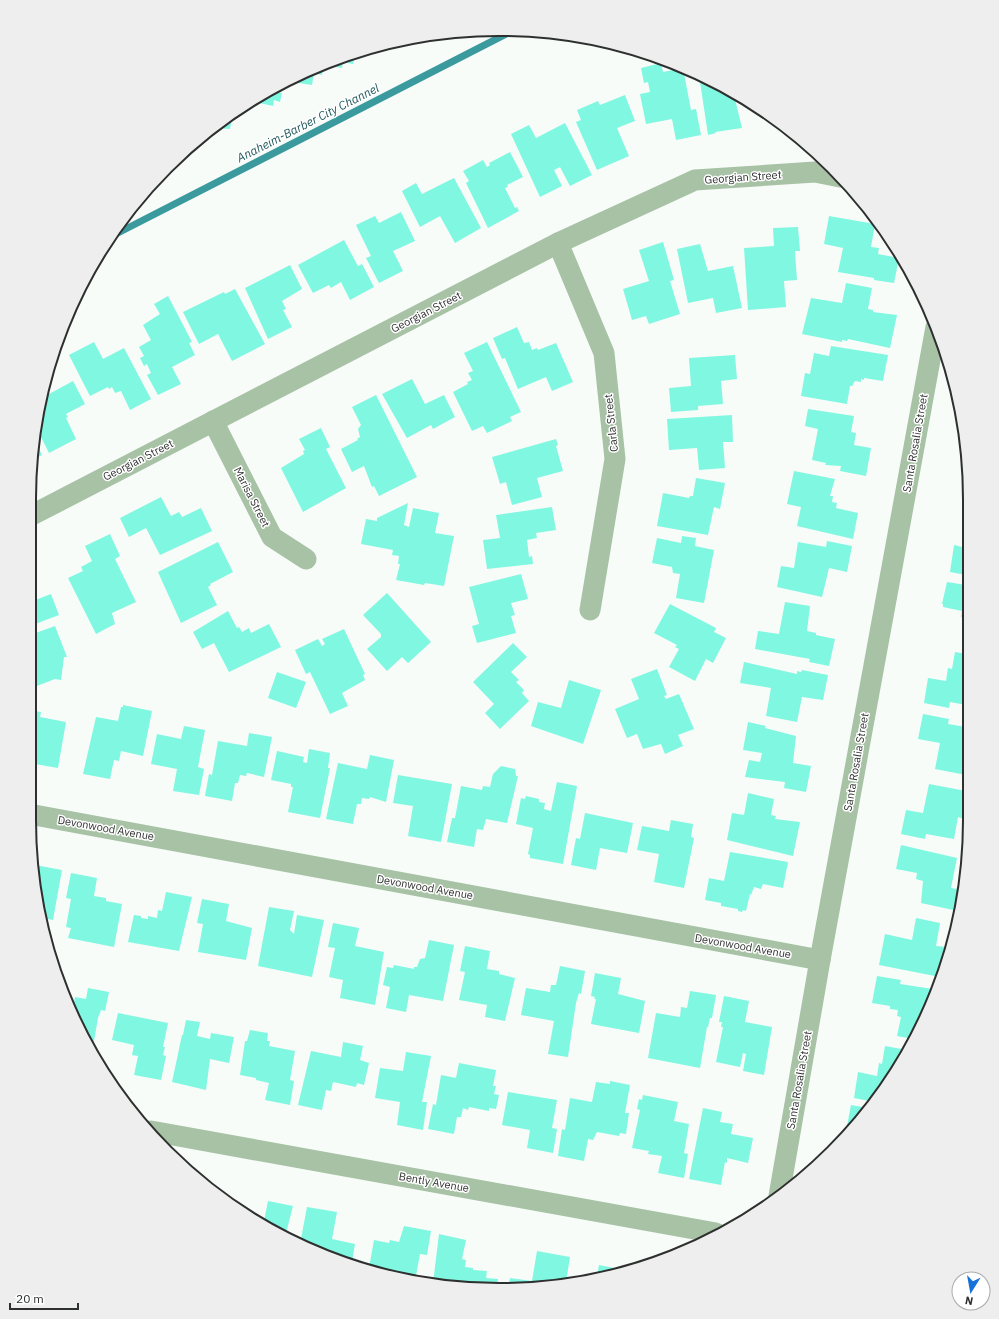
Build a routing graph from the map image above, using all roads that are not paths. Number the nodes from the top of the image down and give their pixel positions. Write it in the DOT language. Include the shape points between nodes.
graph roads {
  1 [pos="830,175"];
  2 [pos="558,243"];
  3 [pos="934,339"];
  4 [pos="213,421"];
  5 [pos="36,513"];
  6 [pos="306,559"];
  7 [pos="590,610"];
  8 [pos="36,815"];
  9 [pos="820,960"];
  10 [pos="159,1133"];
  11 [pos="780,1188"];
  12 [pos="711,1232"];
  1 -- 2 [label="street, Georgian Street" via="815,172 695,180"];
  2 -- 4 [label="street, Georgian Street"];
  2 -- 7 [label="street, Carla Street" via="604,353 615,459"];
  3 -- 9 [label="street, Santa Rosalia Street"];
  4 -- 5 [label="street, Georgian Street"];
  4 -- 6 [label="street, Marisa Street" via="272,537"];
  8 -- 9 [label="street, Devonwood Avenue"];
  9 -- 11 [label="street, Santa Rosalia Street"];
  10 -- 12 [label="street, Bently Avenue"];
}
